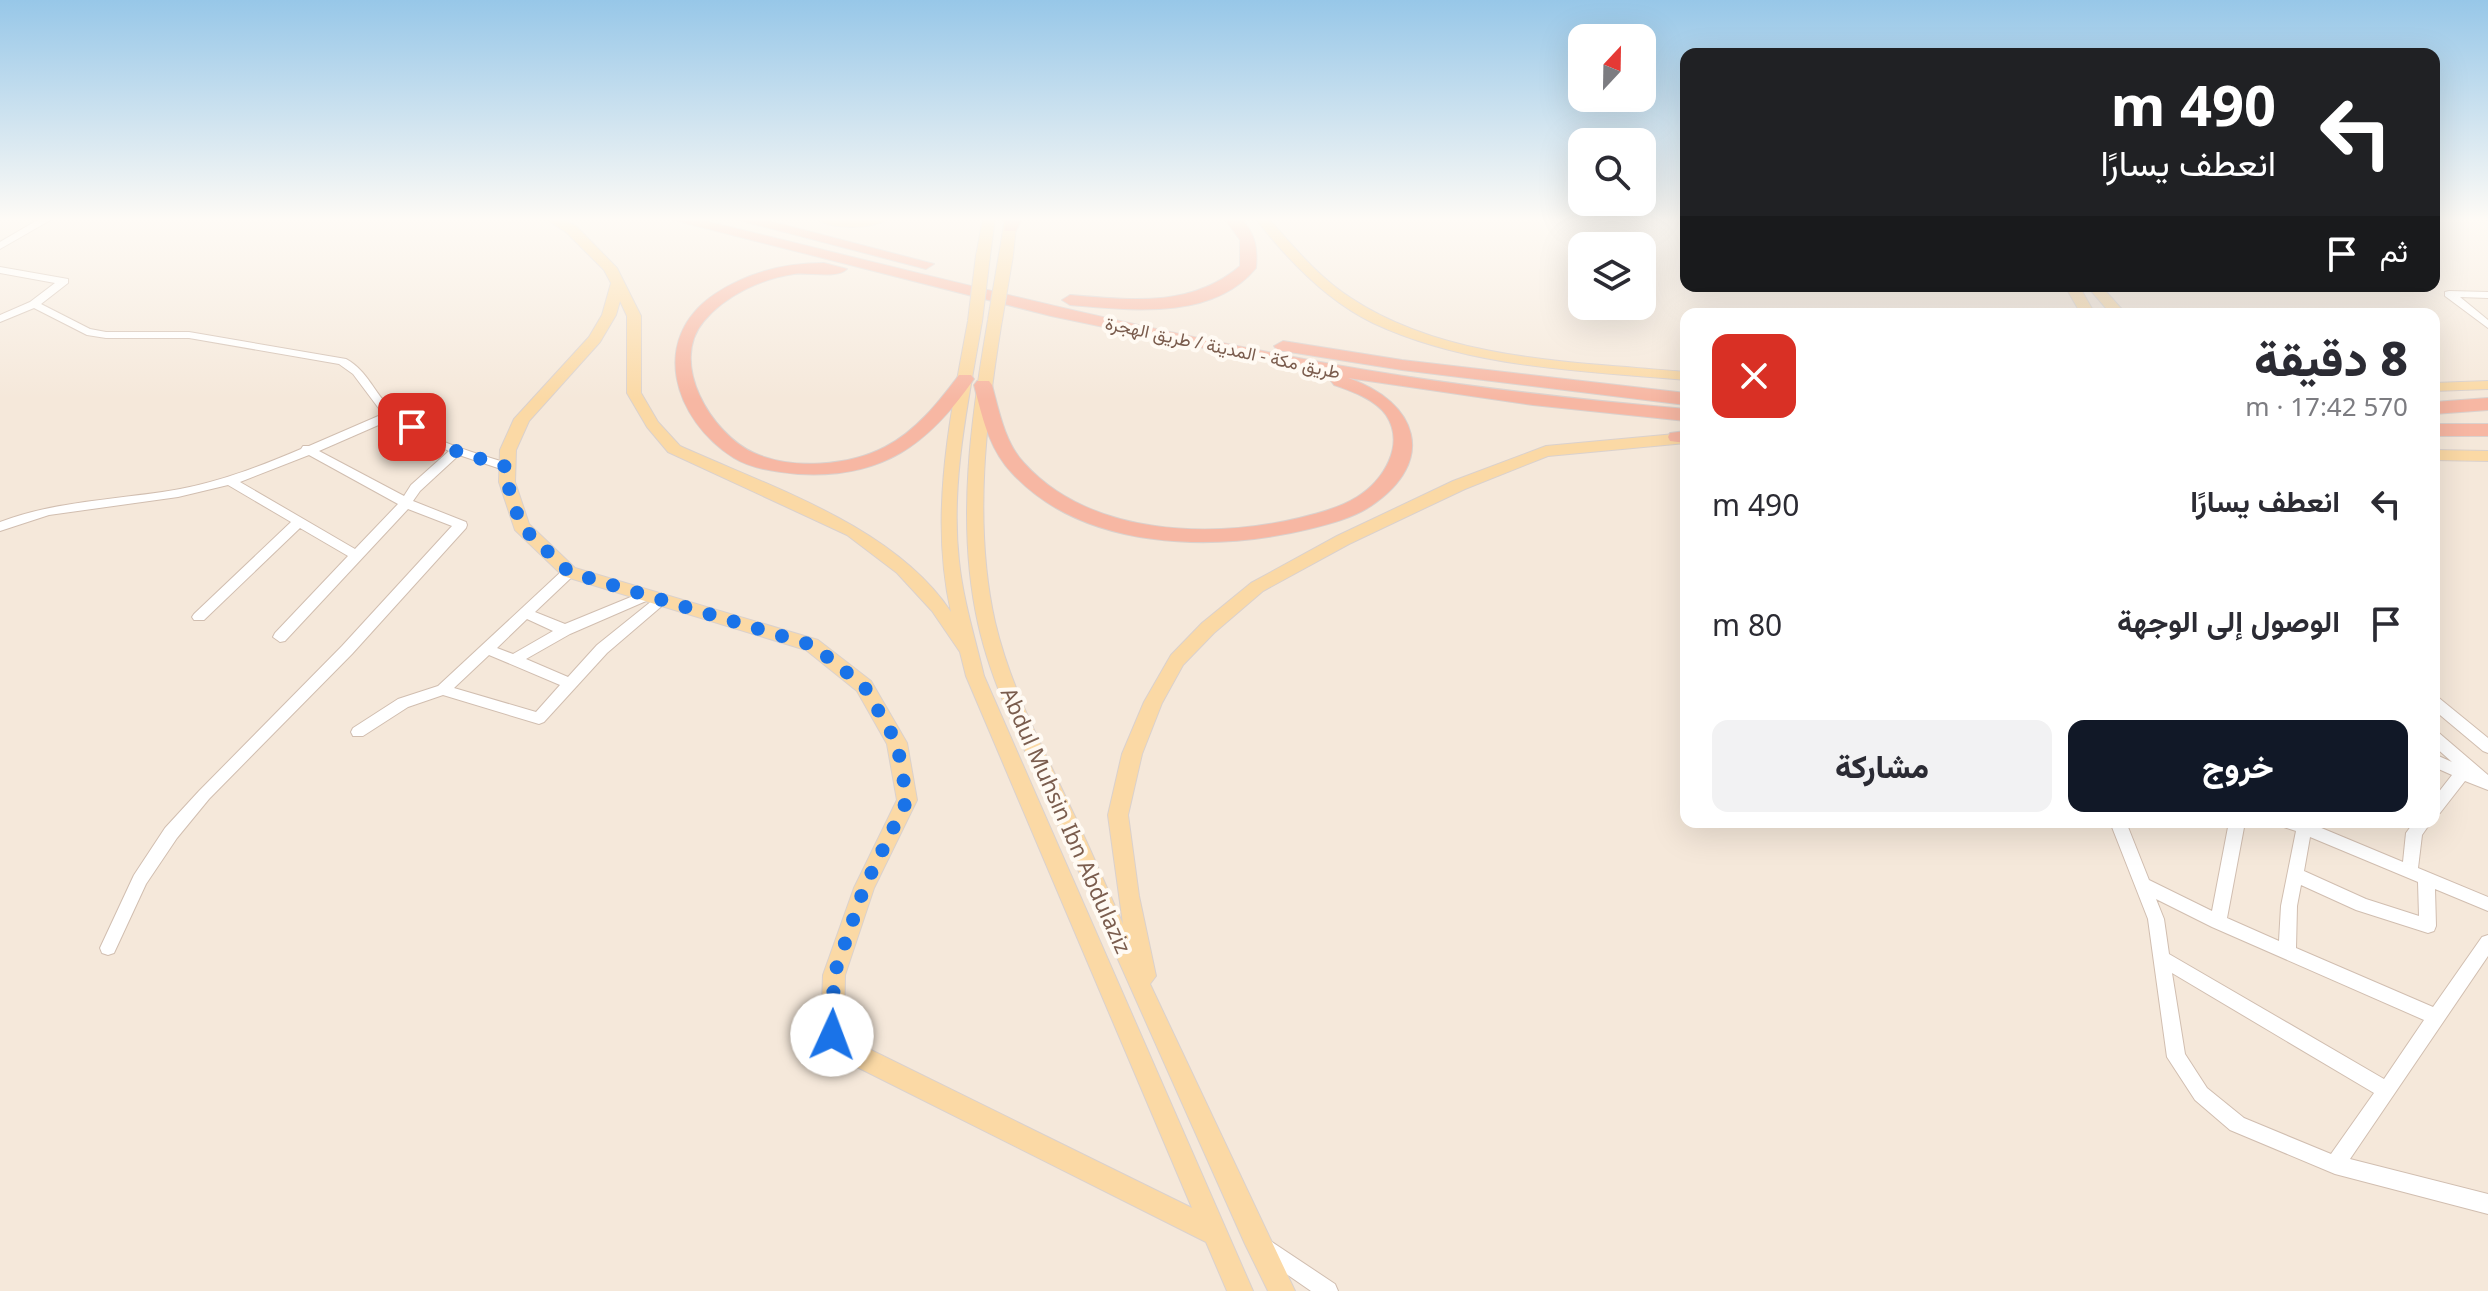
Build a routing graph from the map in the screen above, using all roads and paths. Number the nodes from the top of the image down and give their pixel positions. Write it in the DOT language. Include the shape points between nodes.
graph roads {
  1 [pos="48,278"];
  2 [pos="614,278"];
  3 [pos="757,278"];
  4 [pos="914,278"];
  5 [pos="921,278"];
  6 [pos="979,278"];
  7 [pos="984,278"];
  8 [pos="998,278"];
  9 [pos="1236,278"];
  10 [pos="1319,278"];
  11 [pos="928,280"];
  12 [pos="617,284"];
  13 [pos="2099,292"];
  14 [pos="2488,295"];
  15 [pos="1070,300"];
  16 [pos="34,304"];
  17 [pos="2114,308"];
  18 [pos="0,319"];
  19 [pos="985,320"];
  20 [pos="2488,325"];
  21 [pos="633,337"];
  22 [pos="592,343"];
  23 [pos="1278,360"];
  24 [pos="1680,375"];
  25 [pos="974,382"];
  26 [pos="2488,385"];
  27 [pos="2440,387"];
  28 [pos="1680,398"];
  29 [pos="2488,404"];
  30 [pos="2440,410"];
  31 [pos="2440,411"];
  32 [pos="2488,413"];
  33 [pos="1680,414"];
  34 [pos="391,415"];
  35 [pos="2488,430"];
  36 [pos="2440,433"];
  37 [pos="2440,433"];
  38 [pos="2488,436"];
  39 [pos="1680,438"];
  40 [pos="307,449"];
  41 [pos="456,451"];
  42 [pos="2440,455"];
  43 [pos="2488,456"];
  44 [pos="507,467"];
  45 [pos="228,480"];
  46 [pos="406,503"];
  47 [pos="299,522"];
  48 [pos="0,527"];
  49 [pos="356,555"];
  50 [pos="569,572"];
  51 [pos="655,597"];
  52 [pos="525,613"];
  53 [pos="199,617"];
  54 [pos="565,630"];
  55 [pos="280,637"];
  56 [pos="487,649"];
  57 [pos="971,659"];
  58 [pos="514,660"];
  59 [pos="569,683"];
  60 [pos="443,690"];
  61 [pos="2440,707"];
  62 [pos="358,732"];
  63 [pos="2440,742"];
  64 [pos="2488,747"];
  65 [pos="2440,763"];
  66 [pos="2462,774"];
  67 [pos="2488,785"];
  68 [pos="2440,802"];
  69 [pos="2120,828"];
  70 [pos="2236,828"];
  71 [pos="2297,828"];
  72 [pos="2305,828"];
  73 [pos="2418,828"];
  74 [pos="2410,870"];
  75 [pos="2294,874"];
  76 [pos="2426,877"];
  77 [pos="2142,884"];
  78 [pos="2488,904"];
  79 [pos="2218,922"];
  80 [pos="2488,942"];
  81 [pos="108,948"];
  82 [pos="2287,952"];
  83 [pos="2162,958"];
  84 [pos="1152,1014"];
  85 [pos="2435,1016"];
  86 [pos="2386,1090"];
  87 [pos="2335,1165"];
  88 [pos="2488,1204"];
  89 [pos="1215,1233"];
  90 [pos="1257,1241"];
  91 [pos="1240,1291"];
  92 [pos="1282,1291"];
  93 [pos="1328,1291"];
  1 -- 16 [label="street" via="64,281"];
  2 -- 12 [label="main road"];
  3 -- 25 [label="highway" via="719,299 691,325 683,347 690,395 713,432 742,455 770,465 844,468 911,441"];
  4 -- 11 [label="highway"];
  5 -- 11 [label="highway, طريق مكة - المدينة / طريق الهجرة"];
  6 -- 15 [label="highway, طريق مكة - المدينة / طريق الهجرة"];
  7 -- 19 [label="main road, bridge"];
  8 -- 19 [label="main road, bridge"];
  9 -- 15 [label="highway" via="1221,291 1175,304"];
  10 -- 24 [label="main road" via="1345,301 1396,328 1447,346"];
  11 -- 23 [label="highway, طريق مكة - المدينة / طريق الهجرة"];
  12 -- 21 [label="main road" via="634,316"];
  12 -- 22 [label="main road" via="609,315"];
  13 -- 17 [label="main road"];
  14 -- 20 [label="street" via="2449,294"];
  15 -- 28 [label="highway, طريق مكة - المدينة / طريق الهجرة" via="1402,365"];
  16 -- 18 [label="street"];
  16 -- 34 [label="street" via="87,332 189,335 342,361 353,365"];
  19 -- 25 [label="main road, Abdul Muhsin Ibn Abdulaziz"];
  21 -- 22 [label="main road" via="616,330"];
  21 -- 57 [label="main road" via="634,393 674,449 853,531 903,569 938,607"];
  22 -- 44 [label="main road" via="522,419 508,450"];
  23 -- 25 [label="highway" via="1363,389 1396,415 1403,446 1397,468 1379,491 1351,510 1242,536 1196,537 1137,529 1078,511 1025,476 999,442"];
  23 -- 33 [label="highway, طريق مكة - المدينة / طريق الهجرة" via="1399,382"];
  25 -- 57 [label="main road, Abdul Muhsin Ibn Abdulaziz" via="951,458 949,542"];
  25 -- 84 [label="main road, Abdul Muhsin Ibn Abdulaziz" via="982,593 999,664"];
  26 -- 27 [label="main road"];
  29 -- 30 [label="highway"];
  31 -- 32 [label="highway"];
  34 -- 40 [label="street"];
  34 -- 41 [label="street"];
  35 -- 36 [label="highway"];
  37 -- 38 [label="highway"];
  39 -- 84 [label="main road" via="1546,451 1459,485 1257,587 1177,660 1137,741 1118,815"];
  40 -- 45 [label="street"];
  40 -- 46 [label="street"];
  41 -- 44 [label="street"];
  41 -- 46 [label="street"];
  42 -- 43 [label="main road"];
  44 -- 50 [label="main road" via="521,526"];
  45 -- 47 [label="street"];
  45 -- 48 [label="street" via="166,497 31,512"];
  46 -- 49 [label="street"];
  46 -- 81 [label="street" via="461,525 171,833 140,880"];
  47 -- 49 [label="street"];
  47 -- 53 [label="street"];
  49 -- 55 [label="street"];
  50 -- 51 [label="main road"];
  50 -- 52 [label="street"];
  51 -- 54 [label="street"];
  51 -- 59 [label="street"];
  51 -- 89 [label="main road" via="812,645 864,686 897,743 907,800 864,888 834,975 832,1035 865,1059"];
  52 -- 54 [label="street"];
  52 -- 56 [label="street"];
  54 -- 58 [label="street"];
  56 -- 58 [label="street"];
  56 -- 60 [label="street"];
  57 -- 89 [label="main road, Abdul Muhsin Ibn Abdulaziz"];
  58 -- 59 [label="street"];
  59 -- 60 [label="street" via="538,719"];
  60 -- 62 [label="street" via="403,703"];
  61 -- 64 [label="street"];
  63 -- 67 [label="street"];
  65 -- 66 [label="street"];
  66 -- 67 [label="street"];
  66 -- 68 [label="street"];
  69 -- 77 [label="street"];
  70 -- 79 [label="street"];
  71 -- 75 [label="street"];
  72 -- 74 [label="street"];
  73 -- 74 [label="street"];
  74 -- 76 [label="street"];
  75 -- 76 [label="street" via="2362,905 2428,926"];
  75 -- 82 [label="street"];
  76 -- 78 [label="street"];
  77 -- 79 [label="street"];
  77 -- 83 [label="street" via="2156,919"];
  79 -- 82 [label="street"];
  80 -- 85 [label="street"];
  82 -- 85 [label="street"];
  83 -- 86 [label="street"];
  83 -- 87 [label="street" via="2176,1057 2201,1094 2237,1124"];
  84 -- 90 [label="main road, Abdul Muhsin Ibn Abdulaziz"];
  85 -- 86 [label="street"];
  86 -- 87 [label="street"];
  87 -- 88 [label="street"];
  89 -- 91 [label="main road, Abdul Muhsin Ibn Abdulaziz"];
  90 -- 92 [label="main road, Abdul Muhsin Ibn Abdulaziz"];
  90 -- 93 [label="street"];
}
